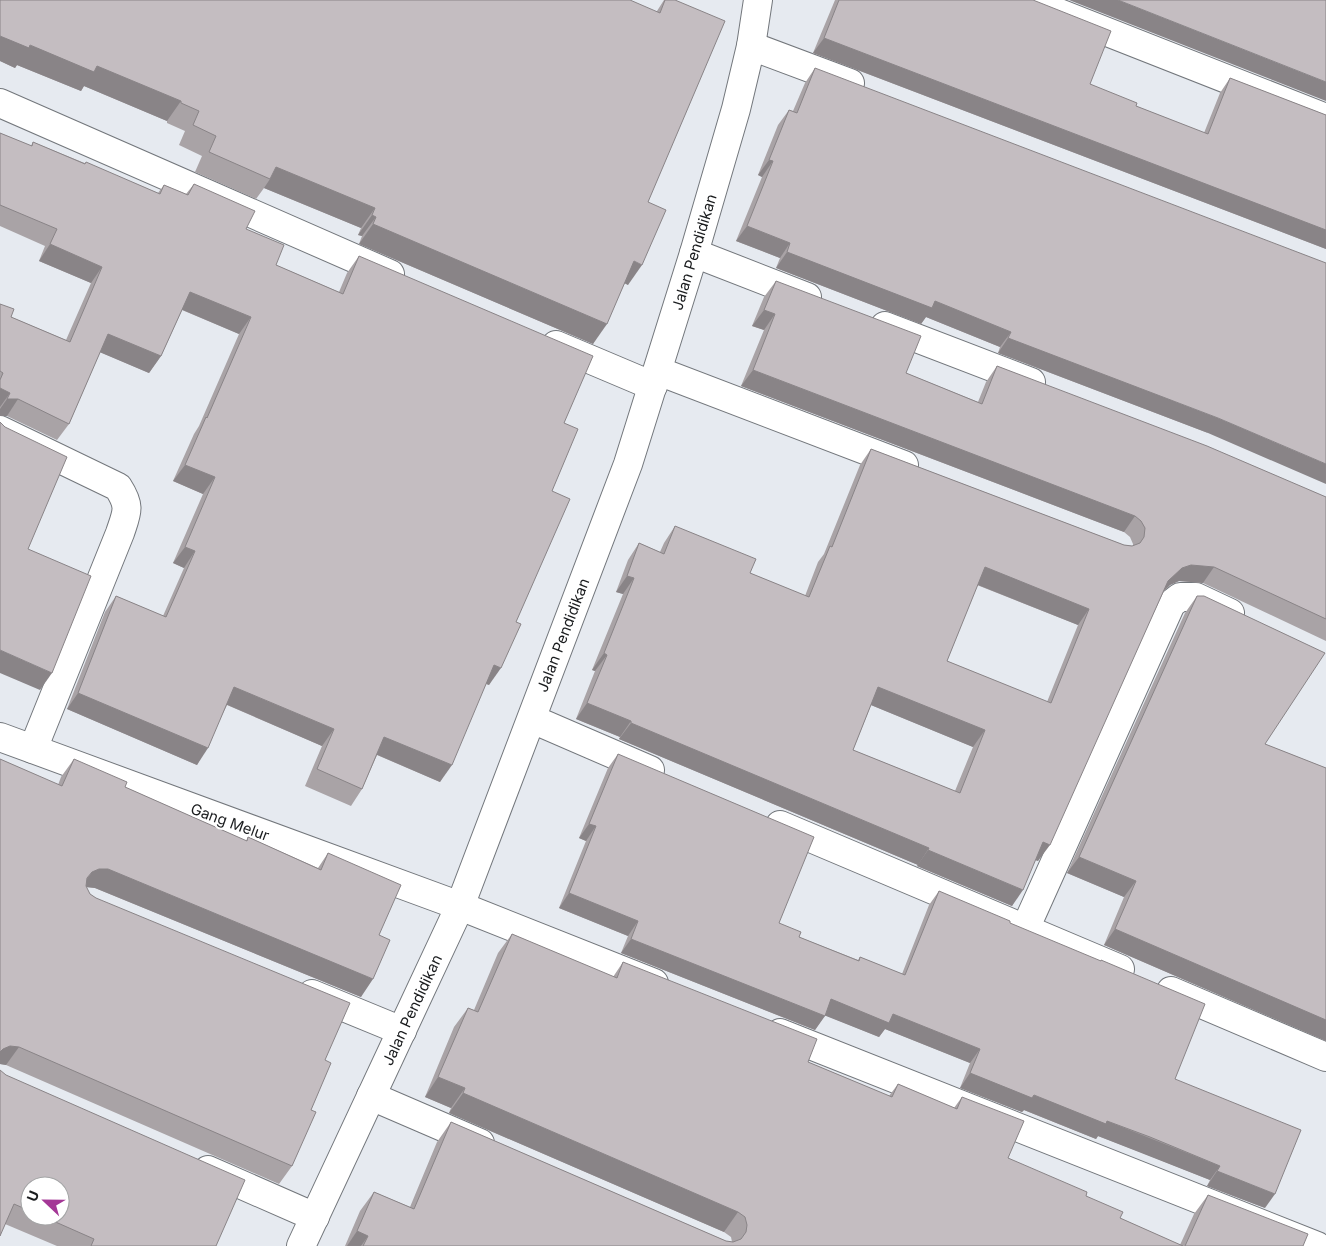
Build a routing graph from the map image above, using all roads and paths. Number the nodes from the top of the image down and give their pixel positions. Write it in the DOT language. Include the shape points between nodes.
graph roads {
  1 [pos="758,0"];
  2 [pos="1026,0"];
  3 [pos="751,46"];
  4 [pos="871,92"];
  5 [pos="0,103"];
  6 [pos="1326,118"];
  7 [pos="694,254"];
  8 [pos="416,285"];
  9 [pos="834,307"];
  10 [pos="862,317"];
  11 [pos="534,335"];
  12 [pos="655,378"];
  13 [pos="1055,392"];
  14 [pos="0,430"];
  15 [pos="924,473"];
  16 [pos="1249,622"];
  17 [pos="532,719"];
  18 [pos="0,737"];
  19 [pos="33,749"];
  20 [pos="669,777"];
  21 [pos="760,816"];
  22 [pos="460,906"];
  23 [pos="1025,929"];
  24 [pos="285,983"];
  25 [pos="672,990"];
  26 [pos="755,1023"];
  27 [pos="402,1031"];
  28 [pos="1326,1057"];
  29 [pos="371,1096"];
  30 [pos="499,1151"];
  31 [pos="189,1162"];
  32 [pos="314,1216"];
  33 [pos="301,1246"];
  34 [pos="1317,1246"];
  1 -- 3 [label="street, Jalan Pendidikan"];
  2 -- 6 [label="street"];
  3 -- 4 [label="street"];
  3 -- 7 [label="street, Jalan Pendidikan"];
  5 -- 8 [label="street"];
  7 -- 9 [label="street"];
  7 -- 12 [label="street, Jalan Pendidikan"];
  10 -- 13 [label="street"];
  11 -- 12 [label="street"];
  12 -- 15 [label="street"];
  12 -- 17 [label="street, Jalan Pendidikan" via="628,464"];
  14 -- 19 [label="street" via="118,487 126,500 127,512 120,534"];
  16 -- 23 [label="street" via="1196,598 1180,597 1171,604"];
  17 -- 20 [label="street"];
  17 -- 22 [label="street, Jalan Pendidikan"];
  18 -- 19 [label="street, Gang Melur"];
  19 -- 22 [label="street, Gang Melur"];
  21 -- 23 [label="street"];
  22 -- 25 [label="street, Gang Melur"];
  22 -- 27 [label="street, Jalan Pendidikan"];
  23 -- 28 [label="street"];
  24 -- 27 [label="street"];
  26 -- 34 [label="street"];
  27 -- 29 [label="street, Jalan Pendidikan"];
  29 -- 30 [label="street"];
  29 -- 32 [label="street, Jalan Pendidikan"];
  31 -- 32 [label="street"];
  32 -- 33 [label="street, Jalan Pendidikan"];
}
